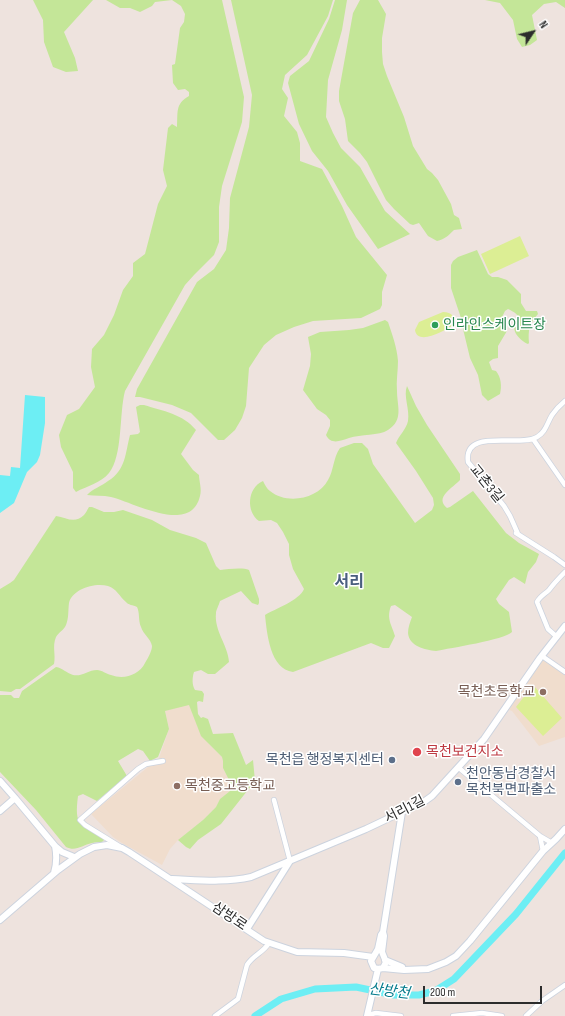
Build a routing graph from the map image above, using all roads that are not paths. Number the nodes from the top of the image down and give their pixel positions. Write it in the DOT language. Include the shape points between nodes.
graph roads {
  1 [pos="565,401"];
  2 [pos="533,439"];
  3 [pos="565,486"];
  4 [pos="565,565"];
  5 [pos="565,572"];
  6 [pos="565,626"];
  7 [pos="557,637"];
  8 [pos="542,656"];
  9 [pos="565,672"];
  10 [pos="163,761"];
  11 [pos="459,768"];
  12 [pos="0,781"];
  13 [pos="16,798"];
  14 [pos="274,800"];
  15 [pos="0,811"];
  16 [pos="402,812"];
  17 [pos="565,829"];
  18 [pos="540,836"];
  19 [pos="552,842"];
  20 [pos="55,846"];
  21 [pos="122,848"];
  22 [pos="543,851"];
  23 [pos="74,857"];
  24 [pos="290,861"];
  25 [pos="54,874"];
  26 [pos="172,879"];
  27 [pos="0,920"];
  28 [pos="247,929"];
  29 [pos="383,932"];
  30 [pos="269,943"];
  31 [pos="348,954"];
  32 [pos="374,956"];
  33 [pos="385,959"];
  34 [pos="371,964"];
  35 [pos="409,970"];
  36 [pos="379,971"];
  37 [pos="565,985"];
  38 [pos="368,1014"];
  39 [pos="215,1016"];
  40 [pos="401,1016"];
  41 [pos="454,1016"];
  42 [pos="502,1016"];
  43 [pos="526,1016"];
  1 -- 2 [label="street" via="552,416 542,434"];
  2 -- 3 [label="street"];
  2 -- 4 [label="street, 교촌3길" via="477,442 471,447 468,462 504,506 517,534"];
  5 -- 7 [label="street" via="537,602 548,629"];
  6 -- 7 [label="street, 서리1길"];
  7 -- 8 [label="street, 서리1길"];
  8 -- 9 [label="street"];
  8 -- 11 [label="street, 서리1길" via="484,739"];
  10 -- 21 [label="street, 삼방로" via="146,764 80,820"];
  11 -- 16 [label="street, 서리1길" via="432,796"];
  11 -- 18 [label="street"];
  12 -- 13 [label="street"];
  13 -- 15 [label="street"];
  13 -- 20 [label="street"];
  14 -- 24 [label="street"];
  16 -- 24 [label="street, 서리1길"];
  16 -- 29 [label="street"];
  17 -- 19 [label="street"];
  18 -- 19 [label="street"];
  18 -- 22 [label="street"];
  19 -- 22 [label="street"];
  20 -- 23 [label="street"];
  20 -- 25 [label="street" via="57,864"];
  21 -- 23 [label="street, 삼방로" via="106,845 94,847"];
  21 -- 26 [label="street, 삼방로"];
  22 -- 35 [label="street" via="456,956 428,969"];
  23 -- 25 [label="street, 삼방로"];
  24 -- 26 [label="street, 서리1길" via="239,880"];
  24 -- 28 [label="street"];
  25 -- 27 [label="street, 삼방로"];
  26 -- 28 [label="street, 삼방로"];
  28 -- 30 [label="street, 삼방로"];
  29 -- 32 [label="street"];
  29 -- 33 [label="street" via="382,952"];
  30 -- 31 [label="street, 삼방로" via="297,952"];
  30 -- 39 [label="street" via="247,965 238,999"];
  31 -- 32 [label="street, 삼방로"];
  31 -- 34 [label="street, 삼방로"];
  32 -- 33 [label="street" via="379,955"];
  32 -- 34 [label="street"];
  33 -- 35 [label="street"];
  33 -- 36 [label="street" via="386,964"];
  34 -- 36 [label="street"];
  35 -- 36 [label="street"];
  36 -- 38 [label="street"];
  37 -- 43 [label="street" via="542,1000"];
  38 -- 40 [label="street"];
  41 -- 42 [label="street" via="482,1013"];
}
